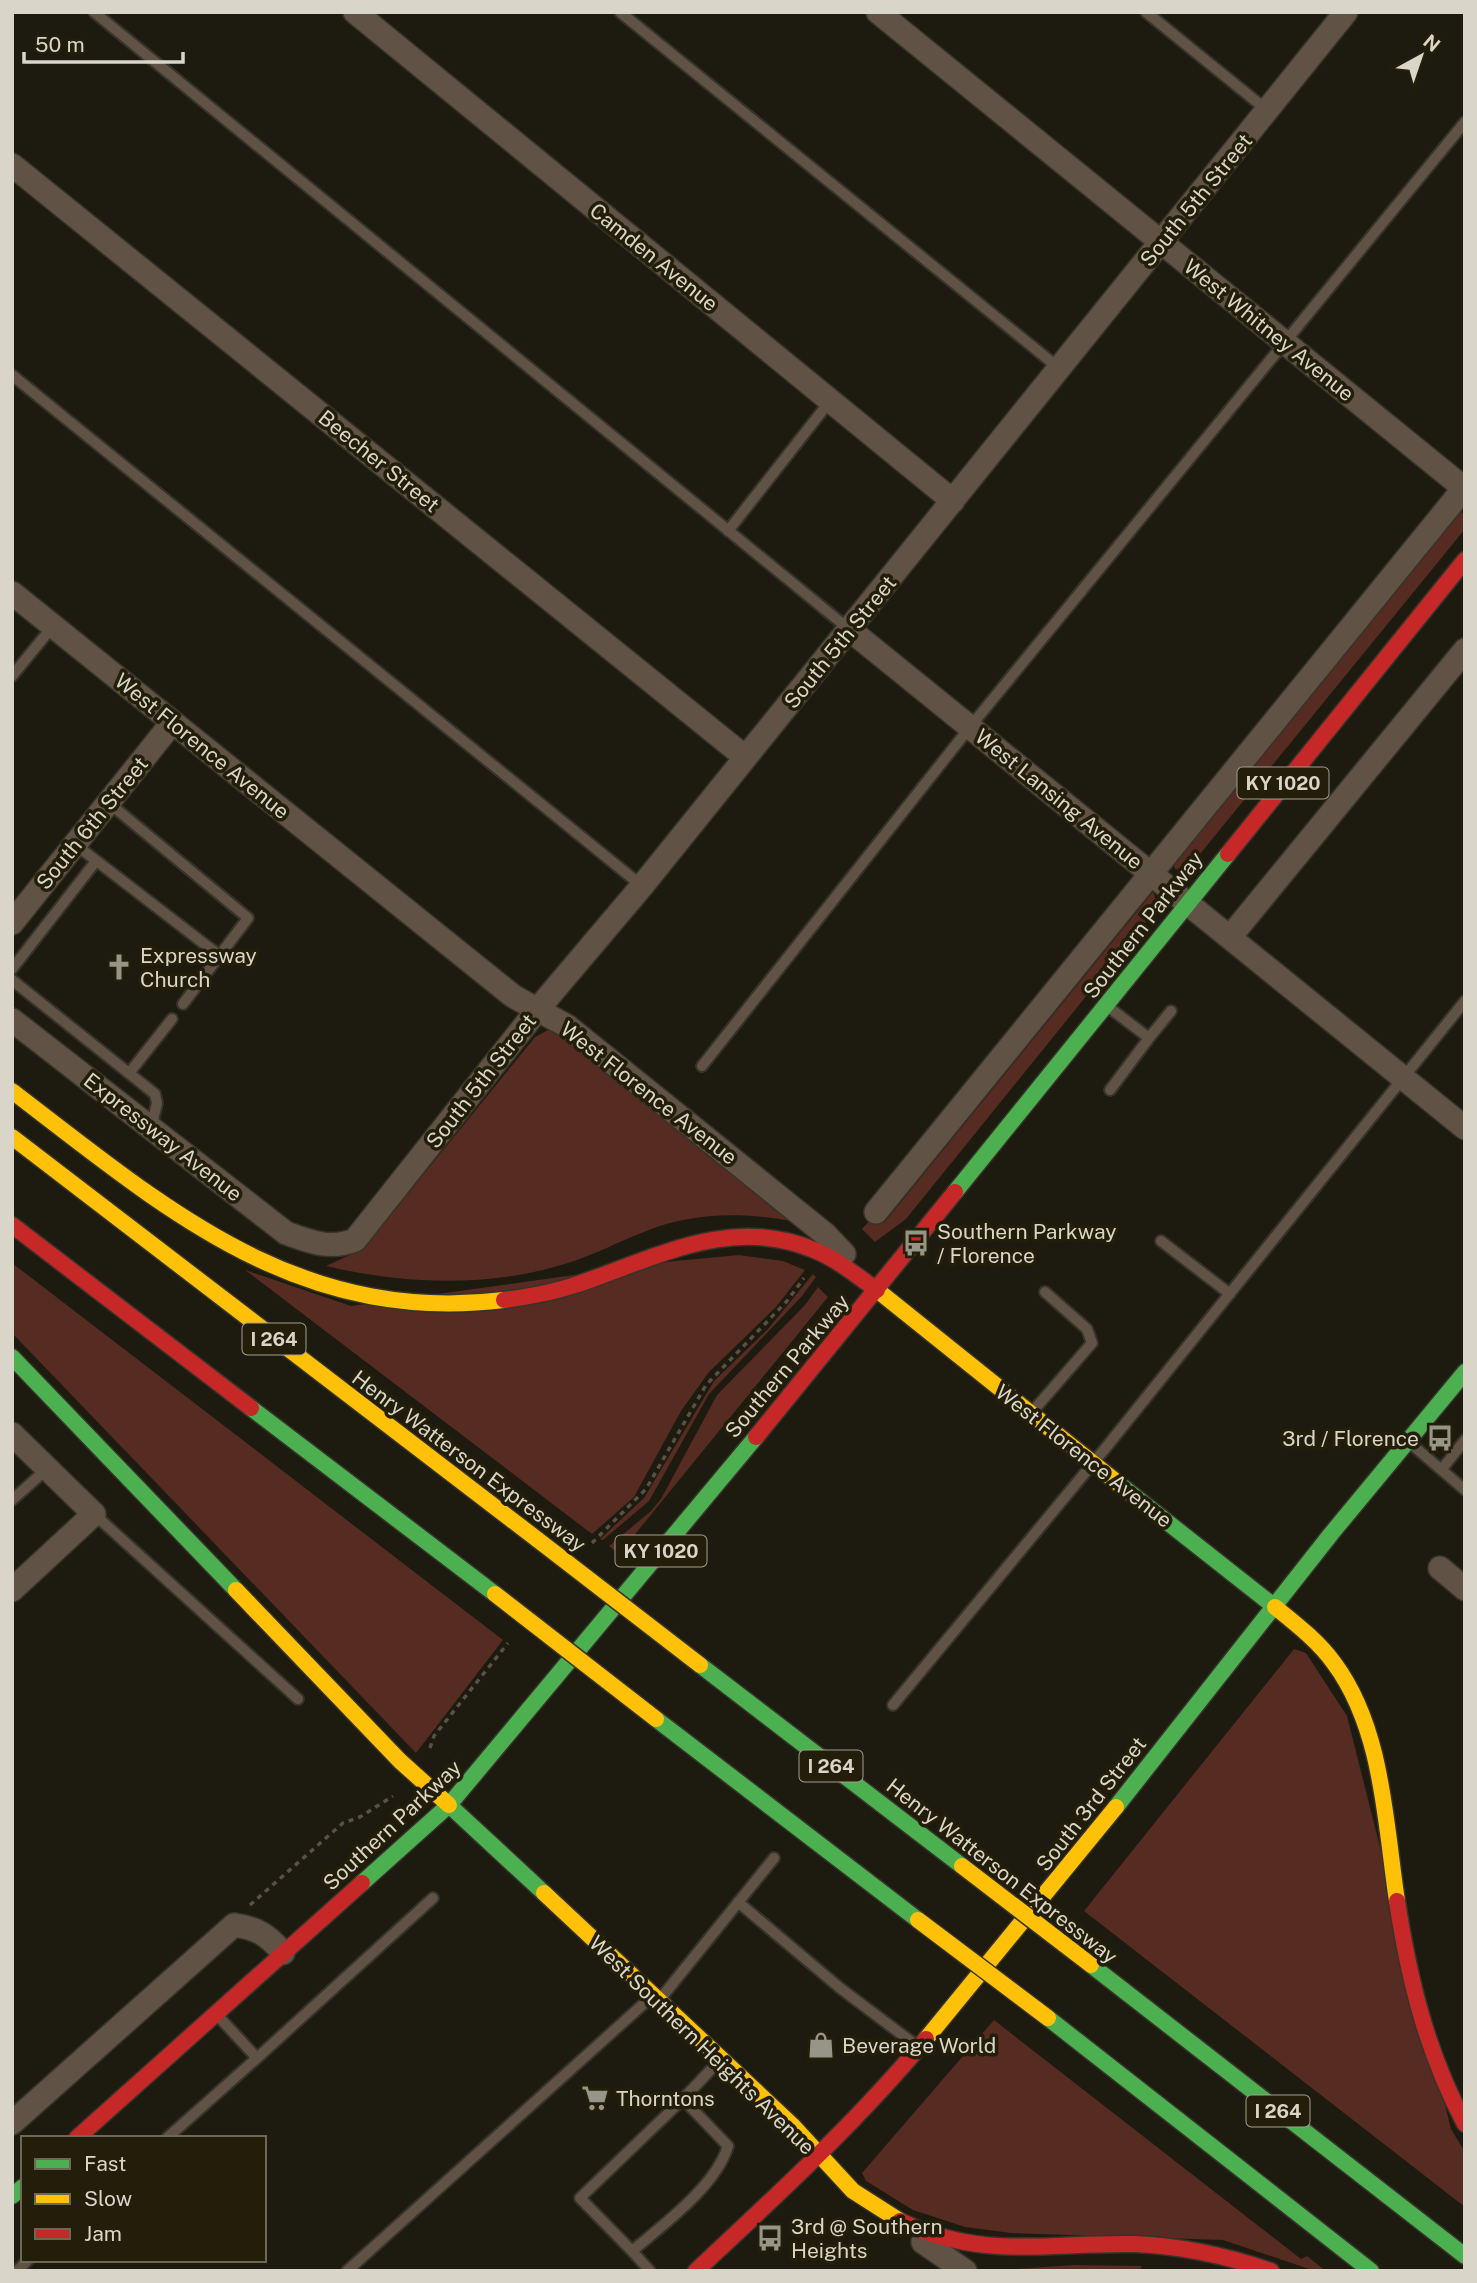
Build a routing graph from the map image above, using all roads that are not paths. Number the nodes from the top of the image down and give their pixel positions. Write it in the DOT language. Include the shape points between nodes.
graph roads {
  1 [pos="94,12"];
  2 [pos="355,12"];
  3 [pos="620,12"];
  4 [pos="878,12"];
  5 [pos="1146,12"];
  6 [pos="1346,12"];
  7 [pos="1268,111"];
  8 [pos="1465,122"];
  9 [pos="12,165"];
  10 [pos="1161,243"];
  11 [pos="1284,343"];
  12 [pos="1060,369"];
  13 [pos="12,374"];
  14 [pos="831,401"];
  15 [pos="1464,488"];
  16 [pos="953,501"];
  17 [pos="728,531"];
  18 [pos="1465,560"];
  19 [pos="12,593"];
  20 [pos="52,626"];
  21 [pos="850,630"];
  22 [pos="1465,650"];
  23 [pos="12,676"];
  24 [pos="172,723"];
  25 [pos="970,727"];
  26 [pos="746,757"];
  27 [pos="109,803"];
  28 [pos="76,845"];
  29 [pos="96,861"];
  30 [pos="1152,874"];
  31 [pos="642,886"];
  32 [pos="1187,901"];
  33 [pos="12,923"];
  34 [pos="1230,937"];
  35 [pos="220,956"];
  36 [pos="12,969"];
  37 [pos="12,980"];
  38 [pos="1465,1001"];
  39 [pos="183,1004"];
  40 [pos="1106,1005"];
  41 [pos="538,1009"];
  42 [pos="1171,1011"];
  43 [pos="172,1019"];
  44 [pos="12,1020"];
  45 [pos="1149,1038"];
  46 [pos="702,1066"];
  47 [pos="131,1072"];
  48 [pos="1404,1078"];
  49 [pos="1110,1090"];
  50 [pos="12,1091"];
  51 [pos="151,1128"];
  52 [pos="1465,1128"];
  53 [pos="12,1137"];
  54 [pos="876,1212"];
  55 [pos="12,1225"];
  56 [pos="1161,1241"];
  57 [pos="318,1245"];
  58 [pos="877,1290"];
  59 [pos="1045,1292"];
  60 [pos="1230,1294"];
  61 [pos="12,1357"];
  62 [pos="1465,1372"];
  63 [pos="1029,1415"];
  64 [pos="12,1434"];
  65 [pos="1465,1440"];
  66 [pos="1408,1441"];
  67 [pos="1094,1462"];
  68 [pos="48,1468"];
  69 [pos="1442,1469"];
  70 [pos="1465,1490"];
  71 [pos="12,1500"];
  72 [pos="94,1514"];
  73 [pos="1440,1568"];
  74 [pos="1465,1589"];
  75 [pos="12,1590"];
  76 [pos="1275,1607"];
  77 [pos="298,1699"];
  78 [pos="893,1705"];
  79 [pos="449,1805"];
  80 [pos="774,1858"];
  81 [pos="433,1898"];
  82 [pos="738,1902"];
  83 [pos="283,1953"];
  84 [pos="655,1999"];
  85 [pos="216,2014"];
  86 [pos="919,2047"];
  87 [pos="257,2058"];
  88 [pos="721,2059"];
  89 [pos="683,2099"];
  90 [pos="12,2123"];
  91 [pos="1465,2124"];
  92 [pos="79,2136"];
  93 [pos="169,2136"];
  94 [pos="819,2157"];
  95 [pos="900,2221"];
  96 [pos="632,2251"];
  97 [pos="1209,2253"];
  98 [pos="1465,2256"];
  99 [pos="1172,2265"];
  100 [pos="347,2271"];
  101 [pos="650,2271"];
  102 [pos="696,2271"];
  103 [pos="965,2271"];
  104 [pos="1271,2271"];
  105 [pos="1371,2271"];
  1 -- 17 [label="lane"];
  2 -- 14 [label="street, Camden Avenue"];
  3 -- 12 [label="lane"];
  4 -- 10 [label="street, West Whitney Avenue"];
  5 -- 7 [label="lane"];
  6 -- 7 [label="street, South 5th Street"];
  7 -- 10 [label="street, South 5th Street"];
  8 -- 11 [label="lane"];
  9 -- 26 [label="street, Beecher Street"];
  10 -- 11 [label="street, West Whitney Avenue"];
  10 -- 12 [label="street, South 5th Street"];
  11 -- 15 [label="street, West Whitney Avenue"];
  11 -- 25 [label="lane"];
  12 -- 16 [label="street, South 5th Street"];
  13 -- 31 [label="lane"];
  14 -- 16 [label="street, Camden Avenue"];
  14 -- 17 [label="lane"];
  15 -- 30 [label="street"];
  16 -- 21 [label="street, South 5th Street"];
  17 -- 21 [label="lane"];
  18 -- 32 [label="main road, Southern Parkway / KY 1020"];
  19 -- 20 [label="street, West Florence Avenue"];
  20 -- 23 [label="lane"];
  20 -- 24 [label="street, West Florence Avenue"];
  21 -- 25 [label="street, West Lansing Avenue"];
  21 -- 26 [label="street, South 5th Street"];
  22 -- 34 [label="street"];
  24 -- 27 [label="street, South 6th Street"];
  24 -- 41 [label="street, West Florence Avenue" via="513,996"];
  25 -- 30 [label="street, West Lansing Avenue"];
  25 -- 46 [label="lane"];
  26 -- 31 [label="street, South 5th Street"];
  27 -- 28 [label="street, South 6th Street"];
  27 -- 35 [label="lane" via="248,918"];
  28 -- 29 [label="lane"];
  28 -- 33 [label="street, South 6th Street"];
  29 -- 35 [label="lane"];
  29 -- 36 [label="lane"];
  30 -- 32 [label="street, West Lansing Avenue"];
  30 -- 54 [label="street"];
  31 -- 41 [label="street, South 5th Street"];
  32 -- 34 [label="street, West Lansing Avenue"];
  32 -- 40 [label="main road, Southern Parkway / KY 1020"];
  34 -- 48 [label="street, West Lansing Avenue"];
  35 -- 39 [label="lane"];
  37 -- 47 [label="lane"];
  38 -- 48 [label="lane"];
  40 -- 45 [label="lane"];
  40 -- 58 [label="main road, Southern Parkway / KY 1020"];
  41 -- 57 [label="street, South 5th Street" via="355,1240"];
  41 -- 58 [label="street, West Florence Avenue" via="567,1026 825,1234"];
  42 -- 45 [label="lane"];
  43 -- 47 [label="lane"];
  44 -- 51 [label="street, Expressway Avenue"];
  45 -- 49 [label="lane"];
  47 -- 51 [label="lane" via="155,1094"];
  48 -- 52 [label="street, West Lansing Avenue"];
  48 -- 60 [label="lane"];
  50 -- 58 [label="main road" via="192,1227 271,1268 342,1292 420,1304 494,1301 556,1291 675,1246 759,1237 815,1250"];
  51 -- 57 [label="street, Expressway Avenue" via="286,1233"];
  53 -- 98 [label="main road, Henry Watterson Expressway / I 264, bridge"];
  55 -- 105 [label="main road, bridge"];
  56 -- 60 [label="lane"];
  58 -- 63 [label="main road, West Florence Avenue"];
  58 -- 79 [label="main road, Southern Parkway / KY 1020"];
  59 -- 63 [label="lane" via="1087,1329 1092,1343"];
  60 -- 67 [label="lane"];
  61 -- 79 [label="main road, West Southern Heights Avenue" via="400,1761"];
  62 -- 66 [label="main road, South 3rd Street"];
  63 -- 67 [label="main road, West Florence Avenue"];
  64 -- 68 [label="street"];
  65 -- 69 [label="lane"];
  66 -- 69 [label="lane"];
  66 -- 76 [label="main road, South 3rd Street"];
  67 -- 76 [label="main road, West Florence Avenue"];
  67 -- 78 [label="lane"];
  68 -- 71 [label="lane"];
  68 -- 72 [label="street"];
  69 -- 70 [label="lane"];
  72 -- 75 [label="street"];
  72 -- 77 [label="lane"];
  73 -- 74 [label="street"];
  76 -- 86 [label="main road, South 3rd Street"];
  76 -- 91 [label="main road, West Florence Avenue" via="1330,1658 1364,1718 1379,1782 1415,2007 1441,2079"];
  79 -- 83 [label="main road, Southern Parkway / KY 1020"];
  79 -- 84 [label="main road, West Southern Heights Avenue"];
  80 -- 82 [label="lane"];
  81 -- 87 [label="lane"];
  82 -- 84 [label="lane"];
  82 -- 86 [label="lane"];
  83 -- 85 [label="main road, Southern Parkway / KY 1020"];
  83 -- 90 [label="street" via="270,1937 253,1927 234,1925"];
  84 -- 88 [label="main road, West Southern Heights Avenue"];
  84 -- 100 [label="lane"];
  85 -- 87 [label="lane"];
  85 -- 92 [label="main road, Southern Parkway / KY 1020"];
  86 -- 94 [label="main road, South 3rd Street"];
  87 -- 93 [label="lane"];
  88 -- 89 [label="lane"];
  88 -- 94 [label="main road, West Southern Heights Avenue" via="792,2125"];
  89 -- 96 [label="lane" via="727,2146 723,2162 676,2214"];
  89 -- 96 [label="lane" via="580,2198"];
  94 -- 95 [label="main road, West Southern Heights Avenue" via="853,2191"];
  94 -- 102 [label="main road, South 3rd Street"];
  95 -- 97 [label="main road" via="979,2246 1167,2246"];
  95 -- 103 [label="street, West Southern Heights Avenue" via="934,2252"];
  96 -- 101 [label="lane"];
  97 -- 99 [label="main road"];
  97 -- 104 [label="main road"];
}
